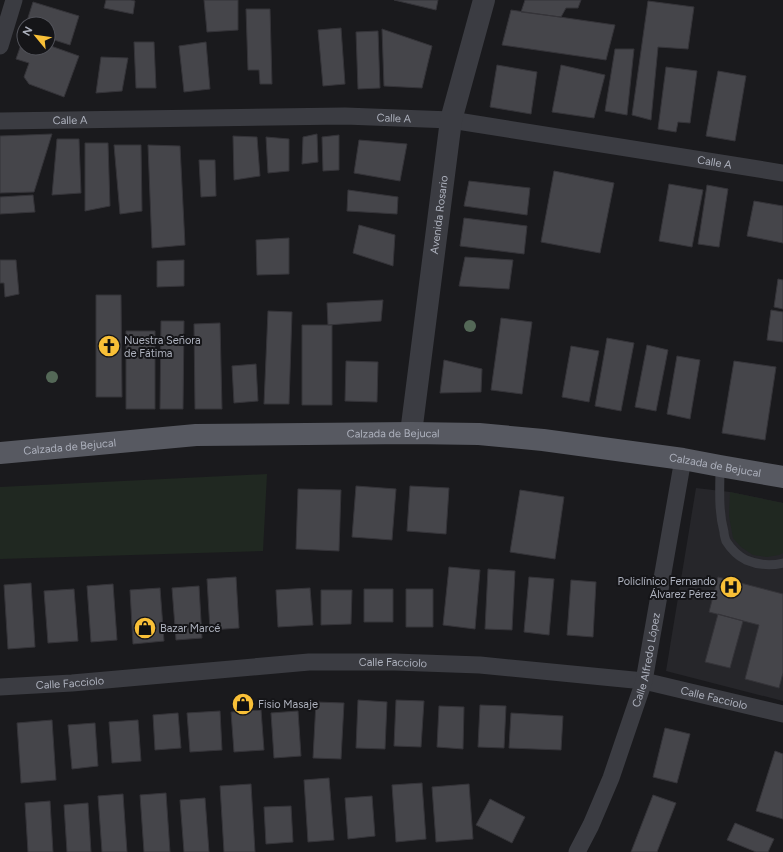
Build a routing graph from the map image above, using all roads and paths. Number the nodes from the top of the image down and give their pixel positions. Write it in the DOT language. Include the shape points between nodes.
graph roads {
  1 [pos="14,0"];
  2 [pos="484,0"];
  3 [pos="0,46"];
  4 [pos="451,120"];
  5 [pos="0,122"];
  6 [pos="783,173"];
  7 [pos="410,433"];
  8 [pos="0,453"];
  9 [pos="683,459"];
  10 [pos="720,466"];
  11 [pos="783,477"];
  12 [pos="783,563"];
  13 [pos="644,681"];
  14 [pos="0,687"];
  15 [pos="783,714"];
  16 [pos="577,852"];
  1 -- 3 [label="street"];
  2 -- 4 [label="street, Avenida Rosario"];
  4 -- 5 [label="street, Calle A" via="345,116"];
  4 -- 6 [label="street, Calle A"];
  4 -- 7 [label="street, Avenida Rosario"];
  7 -- 8 [label="main road, Calzada de Bejucal" via="196,435"];
  7 -- 9 [label="main road, Calzada de Bejucal" via="479,434 543,440"];
  9 -- 10 [label="main road, Calzada de Bejucal"];
  9 -- 13 [label="street, Calle Alfredo López"];
  10 -- 11 [label="main road, Calzada de Bejucal"];
  10 -- 12 [label="lane" via="721,524 726,540 734,551 753,563"];
  13 -- 14 [label="street, Calle Facciolo" via="480,665 309,662"];
  13 -- 15 [label="street, Calle Facciolo"];
  13 -- 16 [label="street, Calle Alfredo López" via="611,778"];
}
